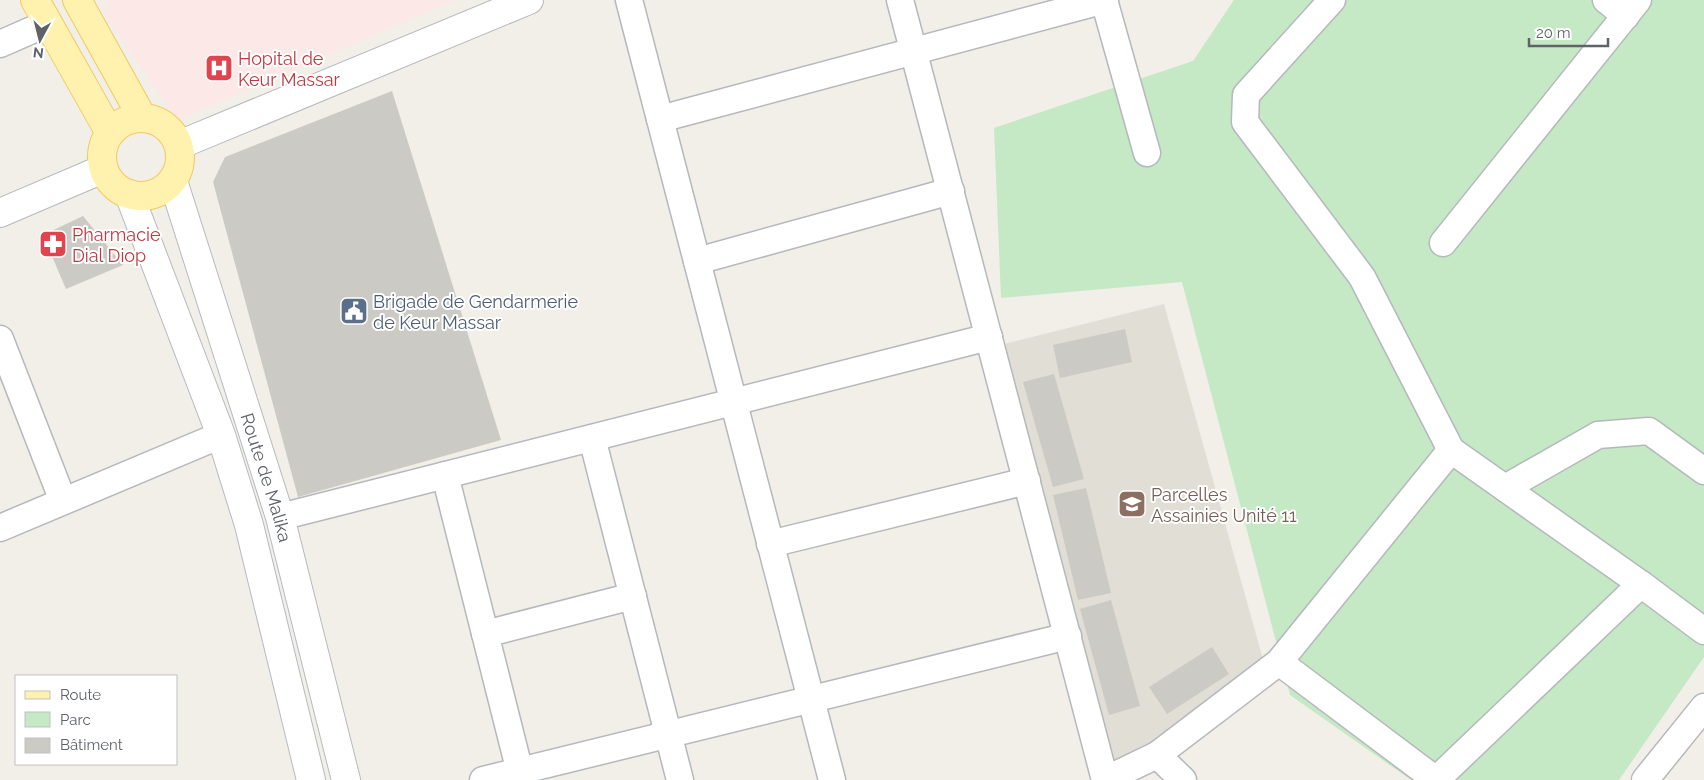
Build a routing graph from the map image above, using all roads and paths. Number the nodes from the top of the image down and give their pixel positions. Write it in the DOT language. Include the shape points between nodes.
graph roads {
  1 [pos="35,0"];
  2 [pos="77,0"];
  3 [pos="529,0"];
  4 [pos="629,0"];
  5 [pos="900,0"];
  6 [pos="1105,0"];
  7 [pos="1332,0"];
  8 [pos="1623,5"];
  9 [pos="48,24"];
  10 [pos="0,44"];
  11 [pos="914,51"];
  12 [pos="142,118"];
  13 [pos="660,119"];
  14 [pos="110,133"];
  15 [pos="179,146"];
  16 [pos="1147,153"];
  17 [pos="104,169"];
  18 [pos="173,181"];
  19 [pos="951,191"];
  20 [pos="129,194"];
  21 [pos="0,213"];
  22 [pos="1443,243"];
  23 [pos="697,261"];
  24 [pos="989,337"];
  25 [pos="0,339"];
  26 [pos="733,402"];
  27 [pos="220,435"];
  28 [pos="592,438"];
  29 [pos="1451,450"];
  30 [pos="1704,470"];
  31 [pos="445,475"];
  32 [pos="1027,481"];
  33 [pos="1505,488"];
  34 [pos="64,501"];
  35 [pos="280,517"];
  36 [pos="0,528"];
  37 [pos="770,544"];
  38 [pos="1641,584"];
  39 [pos="633,596"];
  40 [pos="1704,630"];
  41 [pos="485,634"];
  42 [pos="1068,636"];
  43 [pos="1279,662"];
  44 [pos="811,699"];
  45 [pos="1704,707"];
  46 [pos="669,734"];
  47 [pos="1157,755"];
  48 [pos="521,775"];
  49 [pos="311,780"];
  50 [pos="346,780"];
  51 [pos="483,780"];
  52 [pos="680,780"];
  53 [pos="832,780"];
  54 [pos="1183,780"];
  55 [pos="1436,780"];
  56 [pos="1644,780"];
  1 -- 9 [label="main road"];
  2 -- 12 [label="main road"];
  3 -- 15 [label="main road"];
  4 -- 13 [label="street"];
  5 -- 11 [label="street"];
  6 -- 11 [label="street"];
  6 -- 16 [label="street"];
  7 -- 29 [label="street" via="1246,95 1245,122 1362,277"];
  8 -- 22 [label="street"];
  9 -- 10 [label="street"];
  9 -- 14 [label="main road"];
  11 -- 13 [label="street"];
  11 -- 19 [label="street"];
  12 -- 14 [label="main road" via="118,125"];
  12 -- 15 [label="main road" via="165,126 174,134"];
  13 -- 23 [label="street"];
  14 -- 17 [label="main road" via="104,144"];
  15 -- 18 [label="main road" via="179,170"];
  17 -- 20 [label="main road" via="109,180"];
  17 -- 21 [label="main road"];
  18 -- 20 [label="main road" via="153,195"];
  18 -- 35 [label="main road, Route de Malika"];
  19 -- 23 [label="street"];
  19 -- 24 [label="street"];
  20 -- 27 [label="main road, Route de Malika"];
  23 -- 26 [label="street"];
  24 -- 26 [label="street"];
  24 -- 32 [label="street"];
  25 -- 34 [label="street"];
  26 -- 28 [label="street"];
  26 -- 37 [label="street"];
  27 -- 34 [label="street"];
  27 -- 49 [label="main road, Route de Malika" via="249,525"];
  28 -- 31 [label="street"];
  28 -- 39 [label="street"];
  29 -- 33 [label="street"];
  29 -- 43 [label="street"];
  30 -- 33 [label="street" via="1649,431 1598,435"];
  31 -- 35 [label="street"];
  31 -- 41 [label="street"];
  32 -- 37 [label="street"];
  32 -- 42 [label="street"];
  33 -- 38 [label="street"];
  34 -- 36 [label="street"];
  35 -- 50 [label="main road, Route de Malika"];
  37 -- 44 [label="street"];
  38 -- 40 [label="street"];
  38 -- 55 [label="street"];
  39 -- 41 [label="street"];
  39 -- 46 [label="street"];
  41 -- 48 [label="street"];
  42 -- 44 [label="street"];
  42 -- 47 [label="street" via="1105,780"];
  43 -- 47 [label="street"];
  43 -- 55 [label="street"];
  44 -- 46 [label="street"];
  44 -- 53 [label="street"];
  45 -- 56 [label="street"];
  46 -- 48 [label="street"];
  46 -- 52 [label="street"];
  47 -- 54 [label="street"];
  48 -- 51 [label="street"];
}
